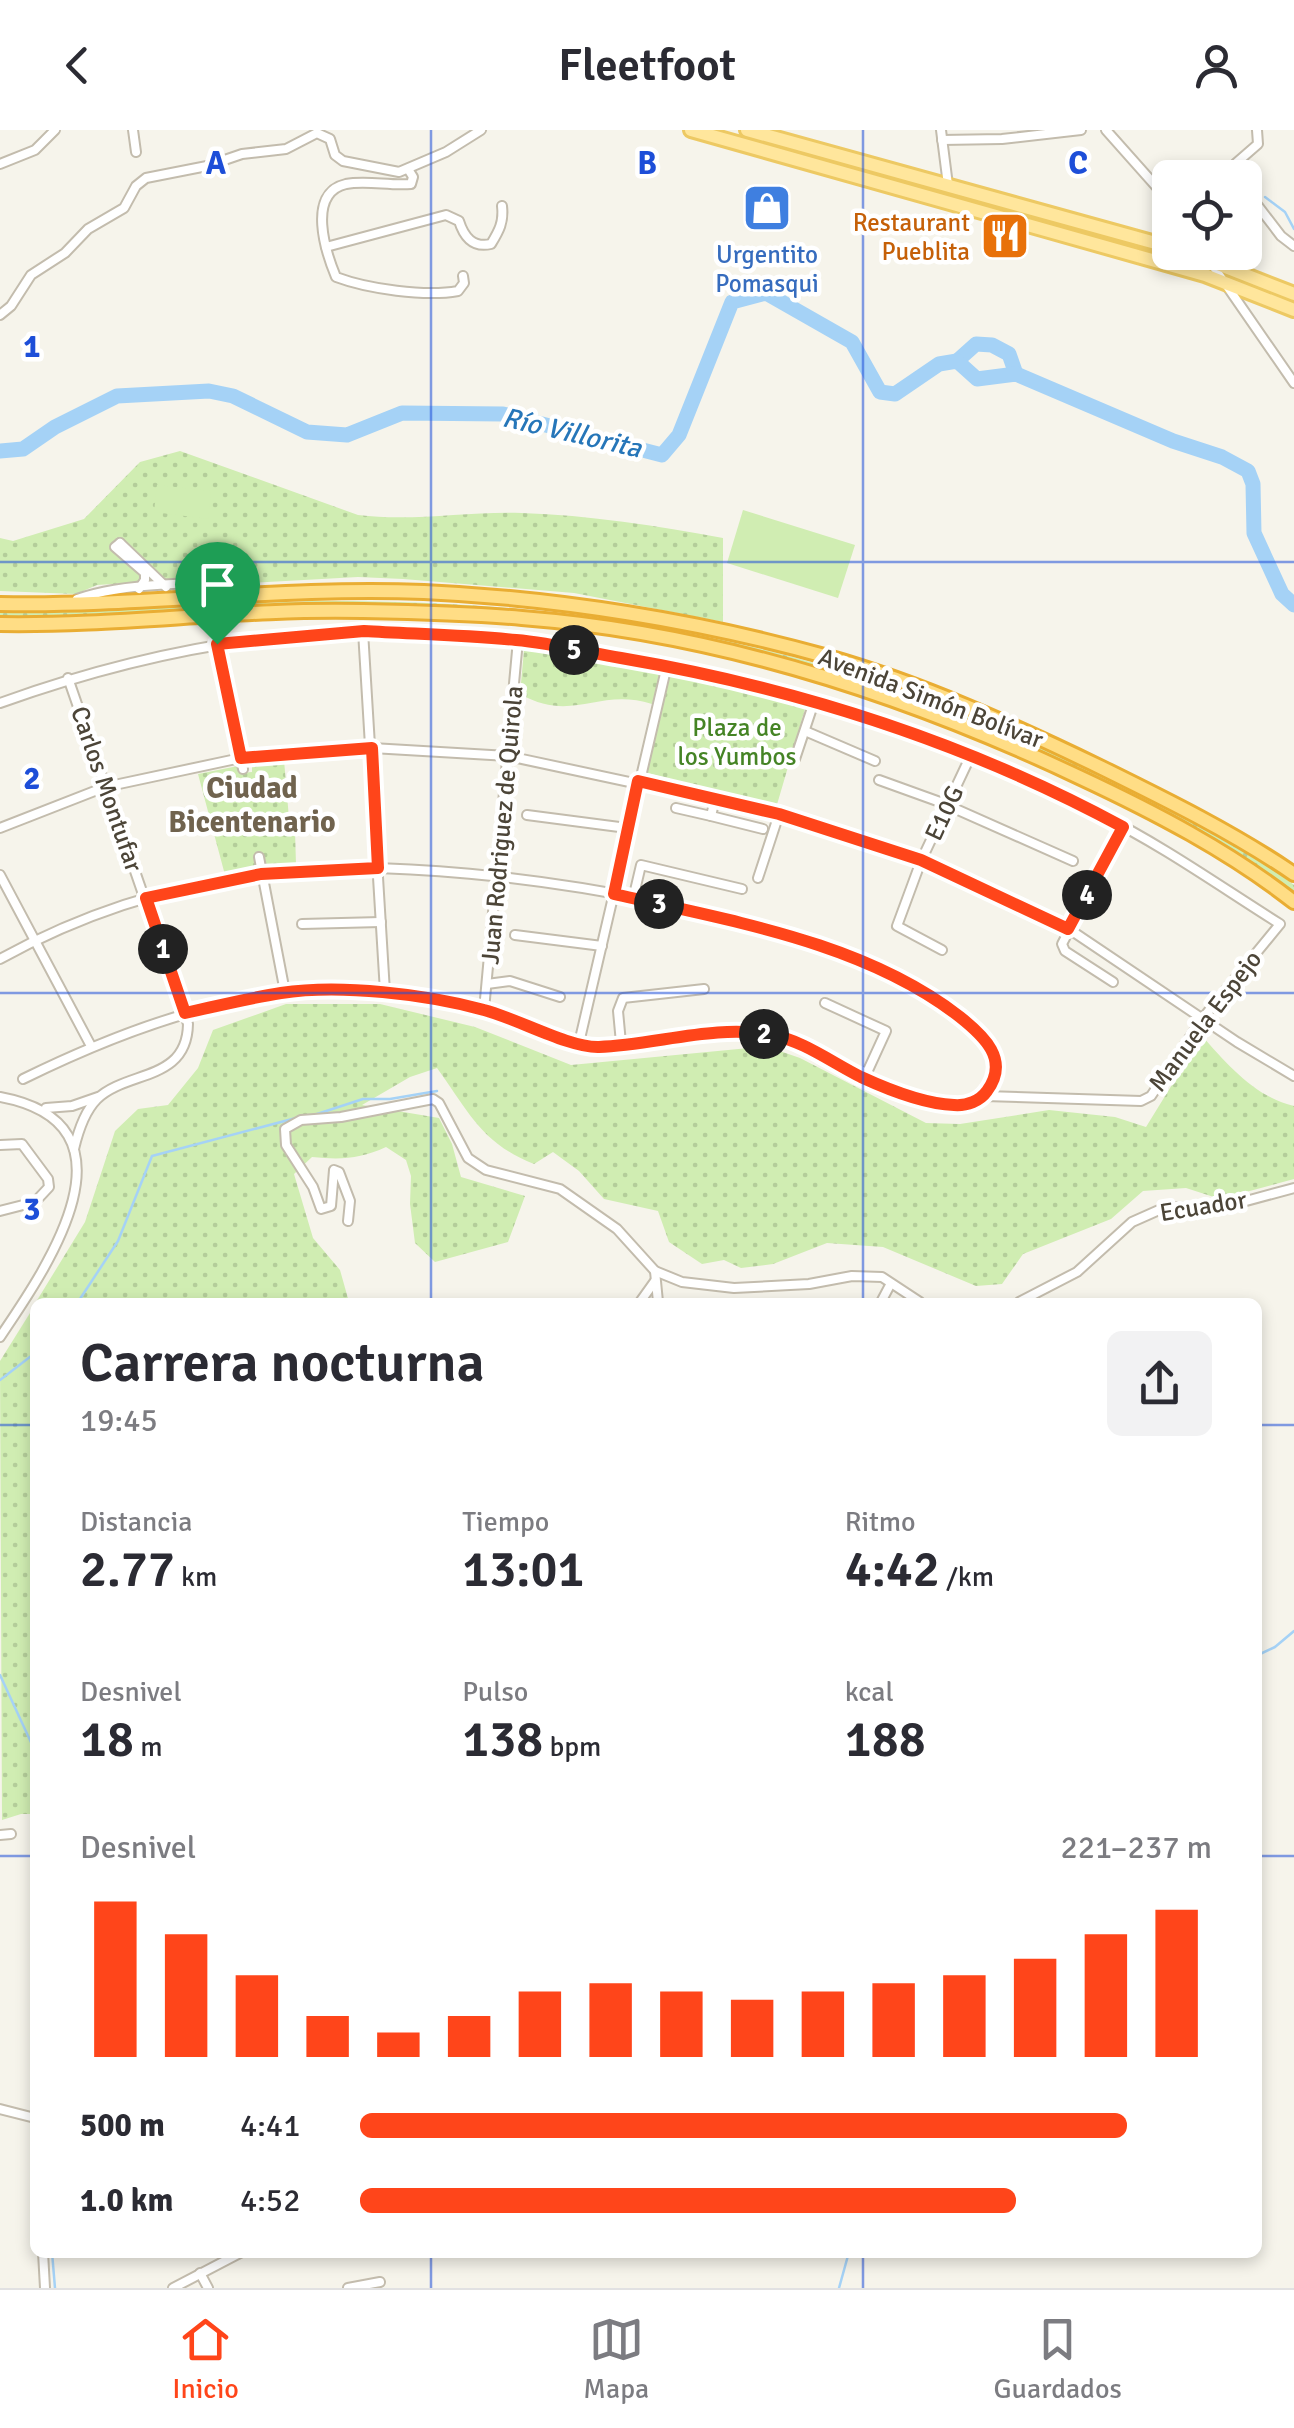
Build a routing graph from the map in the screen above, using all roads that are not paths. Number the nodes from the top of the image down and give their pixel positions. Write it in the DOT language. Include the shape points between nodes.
graph roads {
  1 [pos="54,130"];
  2 [pos="133,130"];
  3 [pos="481,130"];
  4 [pos="691,130"];
  5 [pos="748,130"];
  6 [pos="1081,130"];
  7 [pos="1106,130"];
  8 [pos="1257,130"];
  9 [pos="942,135"];
  10 [pos="136,152"];
  11 [pos="1240,160"];
  12 [pos="0,164"];
  13 [pos="408,170"];
  14 [pos="1152,182"];
  15 [pos="948,185"];
  16 [pos="502,206"];
  17 [pos="1262,211"];
  18 [pos="1152,243"];
  19 [pos="1294,246"];
  20 [pos="326,247"];
  21 [pos="1205,270"];
  22 [pos="1217,270"];
  23 [pos="1238,270"];
  24 [pos="1205,275"];
  25 [pos="463,276"];
  26 [pos="1226,282"];
  27 [pos="1294,294"];
  28 [pos="1294,310"];
  29 [pos="0,315"];
  30 [pos="1294,382"];
  31 [pos="166,587"];
  32 [pos="139,589"];
  33 [pos="254,593"];
  34 [pos="0,604"];
  35 [pos="64,604"];
  36 [pos="0,624"];
  37 [pos="364,631"];
  38 [pos="518,640"];
  39 [pos="217,644"];
  40 [pos="667,666"];
  41 [pos="68,678"];
  42 [pos="814,699"];
  43 [pos="0,703"];
  44 [pos="804,731"];
  45 [pos="372,748"];
  46 [pos="508,756"];
  47 [pos="971,756"];
  48 [pos="241,758"];
  49 [pos="795,759"];
  50 [pos="875,761"];
  51 [pos="243,769"];
  52 [pos="880,780"];
  53 [pos="638,781"];
  54 [pos="105,787"];
  55 [pos="715,799"];
  56 [pos="948,805"];
  57 [pos="676,808"];
  58 [pos="779,814"];
  59 [pos="527,815"];
  60 [pos="710,816"];
  61 [pos="1123,827"];
  62 [pos="0,828"];
  63 [pos="627,828"];
  64 [pos="763,829"];
  65 [pos="259,857"];
  66 [pos="921,860"];
  67 [pos="1073,861"];
  68 [pos="378,868"];
  69 [pos="0,874"];
  70 [pos="261,874"];
  71 [pos="1294,874"];
  72 [pos="495,877"];
  73 [pos="758,878"];
  74 [pos="742,889"];
  75 [pos="614,894"];
  76 [pos="146,898"];
  77 [pos="634,899"];
  78 [pos="1294,902"];
  79 [pos="381,922"];
  80 [pos="302,924"];
  81 [pos="1068,929"];
  82 [pos="515,935"];
  83 [pos="34,941"];
  84 [pos="602,946"];
  85 [pos="942,950"];
  86 [pos="0,960"];
  87 [pos="1113,982"];
  88 [pos="487,984"];
  89 [pos="704,988"];
  90 [pos="285,992"];
  91 [pos="385,992"];
  92 [pos="560,998"];
  93 [pos="825,1003"];
  94 [pos="484,1010"];
  95 [pos="185,1013"];
  96 [pos="1202,1019"];
  97 [pos="579,1043"];
  98 [pos="621,1043"];
  99 [pos="91,1046"];
  100 [pos="1294,1076"];
  101 [pos="864,1078"];
  102 [pos="23,1080"];
  103 [pos="0,1096"];
  104 [pos="984,1096"];
  105 [pos="98,1097"];
  106 [pos="41,1108"];
  107 [pos="0,1145"];
  108 [pos="74,1149"];
  109 [pos="1294,1188"];
  110 [pos="0,1211"];
  111 [pos="348,1221"];
  112 [pos="655,1276"];
  113 [pos="890,1285"];
  114 [pos="642,1298"];
  115 [pos="658,1298"];
  116 [pos="883,1298"];
  117 [pos="915,1298"];
  118 [pos="1027,1298"];
  119 [pos="0,1337"];
  120 [pos="11,1834"];
  121 [pos="0,1835"];
  122 [pos="0,2109"];
  123 [pos="30,2117"];
  124 [pos="43,2258"];
  125 [pos="230,2258"];
  126 [pos="200,2273"];
  127 [pos="380,2282"];
  128 [pos="45,2288"];
  129 [pos="173,2288"];
  130 [pos="208,2288"];
  131 [pos="348,2288"];
  1 -- 12 [label="street" via="30,153"];
  2 -- 10 [label="street"];
  3 -- 13 [label="street"];
  4 -- 24 [label="main road"];
  5 -- 15 [label="main road"];
  6 -- 9 [label="street" via="1002,139"];
  7 -- 14 [label="street"];
  8 -- 11 [label="street" via="1258,144"];
  9 -- 15 [label="street"];
  13 -- 20 [label="street" via="411,184 336,187 322,212"];
  13 -- 29 [label="street" via="343,161 330,139 317,133 286,149 146,178 124,208 31,275"];
  15 -- 18 [label="main road"];
  16 -- 20 [label="street" via="491,244 467,238 459,221 446,215"];
  17 -- 19 [label="street"];
  20 -- 25 [label="street" via="336,277 350,282 443,294 458,291"];
  21 -- 24 [label="main road"];
  22 -- 26 [label="street"];
  23 -- 27 [label="main road"];
  24 -- 26 [label="main road"];
  26 -- 28 [label="main road"];
  26 -- 30 [label="street"];
  31 -- 32 [label="street"];
  31 -- 32 [label="street" via="120,544 115,547 145,573"];
  31 -- 33 [label="street" via="223,584"];
  32 -- 35 [label="street"];
  33 -- 35 [label="highway, Avenida Simón Bolívar"];
  33 -- 71 [label="highway, Avenida Simón Bolívar" via="424,592 528,601 691,624 829,657 1014,725 1154,793"];
  34 -- 35 [label="highway, Avenida Simón Bolívar"];
  36 -- 78 [label="highway, Avenida Simón Bolívar" via="362,611 524,618 684,641 842,683 1005,742 1148,810"];
  37 -- 38 [label="street"];
  37 -- 39 [label="street"];
  37 -- 45 [label="street"];
  38 -- 40 [label="street"];
  38 -- 46 [label="street, Juan Rodriguez de Quirola"];
  39 -- 41 [label="street"];
  39 -- 48 [label="street"];
  40 -- 42 [label="street"];
  40 -- 53 [label="street"];
  41 -- 43 [label="street"];
  41 -- 54 [label="street, Carlos Montufar"];
  42 -- 44 [label="street"];
  42 -- 47 [label="street"];
  44 -- 49 [label="street"];
  44 -- 50 [label="street"];
  45 -- 46 [label="street"];
  45 -- 48 [label="street"];
  45 -- 68 [label="street"];
  46 -- 53 [label="street"];
  46 -- 72 [label="street, Juan Rodriguez de Quirola"];
  47 -- 56 [label="street, E10G"];
  47 -- 61 [label="street"];
  48 -- 51 [label="street"];
  48 -- 54 [label="street"];
  52 -- 56 [label="street"];
  53 -- 55 [label="street"];
  53 -- 63 [label="street"];
  54 -- 62 [label="street"];
  54 -- 76 [label="street, Carlos Montufar"];
  55 -- 58 [label="street"];
  55 -- 60 [label="street"];
  56 -- 66 [label="street, E10G"];
  56 -- 67 [label="street"];
  57 -- 60 [label="street"];
  58 -- 66 [label="street"];
  58 -- 73 [label="street"];
  59 -- 63 [label="street"];
  60 -- 64 [label="street"];
  61 -- 81 [label="street"];
  61 -- 96 [label="street, Manuela Espejo" via="1280,924"];
  63 -- 75 [label="street"];
  65 -- 70 [label="street"];
  66 -- 81 [label="street"];
  66 -- 85 [label="street, E10G" via="897,926"];
  68 -- 70 [label="street"];
  68 -- 72 [label="street"];
  68 -- 79 [label="street"];
  69 -- 83 [label="street"];
  70 -- 76 [label="street"];
  70 -- 90 [label="street"];
  72 -- 75 [label="street"];
  72 -- 88 [label="street, Juan Rodriguez de Quirola"];
  74 -- 77 [label="street" via="641,864"];
  75 -- 77 [label="street"];
  75 -- 84 [label="street"];
  76 -- 83 [label="street"];
  76 -- 95 [label="street, Carlos Montufar"];
  77 -- 104 [label="street" via="802,942 876,968 937,1000 994,1053 995,1079"];
  79 -- 80 [label="street"];
  79 -- 91 [label="street"];
  81 -- 87 [label="street" via="1064,951"];
  81 -- 96 [label="street"];
  82 -- 84 [label="street"];
  83 -- 86 [label="street"];
  83 -- 99 [label="street"];
  84 -- 97 [label="street"];
  88 -- 92 [label="street" via="510,981"];
  88 -- 94 [label="street, Juan Rodriguez de Quirola"];
  89 -- 98 [label="street" via="623,998"];
  90 -- 91 [label="street, Manuela Espejo"];
  90 -- 95 [label="street, Manuela Espejo"];
  91 -- 94 [label="street, Manuela Espejo"];
  93 -- 101 [label="street" via="886,1030"];
  94 -- 97 [label="street, Manuela Espejo"];
  95 -- 99 [label="street, Manuela Espejo"];
  95 -- 105 [label="street" via="188,1038 168,1065"];
  96 -- 100 [label="street"];
  96 -- 104 [label="street, Manuela Espejo" via="1142,1101"];
  97 -- 98 [label="street, Manuela Espejo"];
  98 -- 101 [label="street, Manuela Espejo" via="768,1034"];
  99 -- 102 [label="street, Manuela Espejo"];
  101 -- 104 [label="street, Manuela Espejo" via="951,1106"];
  103 -- 106 [label="street"];
  105 -- 106 [label="street"];
  105 -- 108 [label="street"];
  106 -- 108 [label="street" via="64,1125"];
  107 -- 110 [label="street" via="22,1144 49,1187 35,1202"];
  108 -- 119 [label="street" via="76,1184 68,1218"];
  109 -- 118 [label="street, Ecuador" via="1213,1210 1159,1210 1132,1222 1077,1272"];
  111 -- 112 [label="street" via="350,1200 339,1172 331,1175 331,1206 321,1209 284,1129 301,1120 433,1099 475,1164 560,1188 617,1229"];
  112 -- 113 [label="street" via="734,1288 852,1276"];
  112 -- 114 [label="street"];
  112 -- 115 [label="street"];
  113 -- 116 [label="street"];
  113 -- 117 [label="street"];
  120 -- 121 [label="street"];
  122 -- 123 [label="street"];
  124 -- 128 [label="street"];
  125 -- 126 [label="street"];
  126 -- 129 [label="street"];
  126 -- 130 [label="street"];
  127 -- 131 [label="street"];
}
